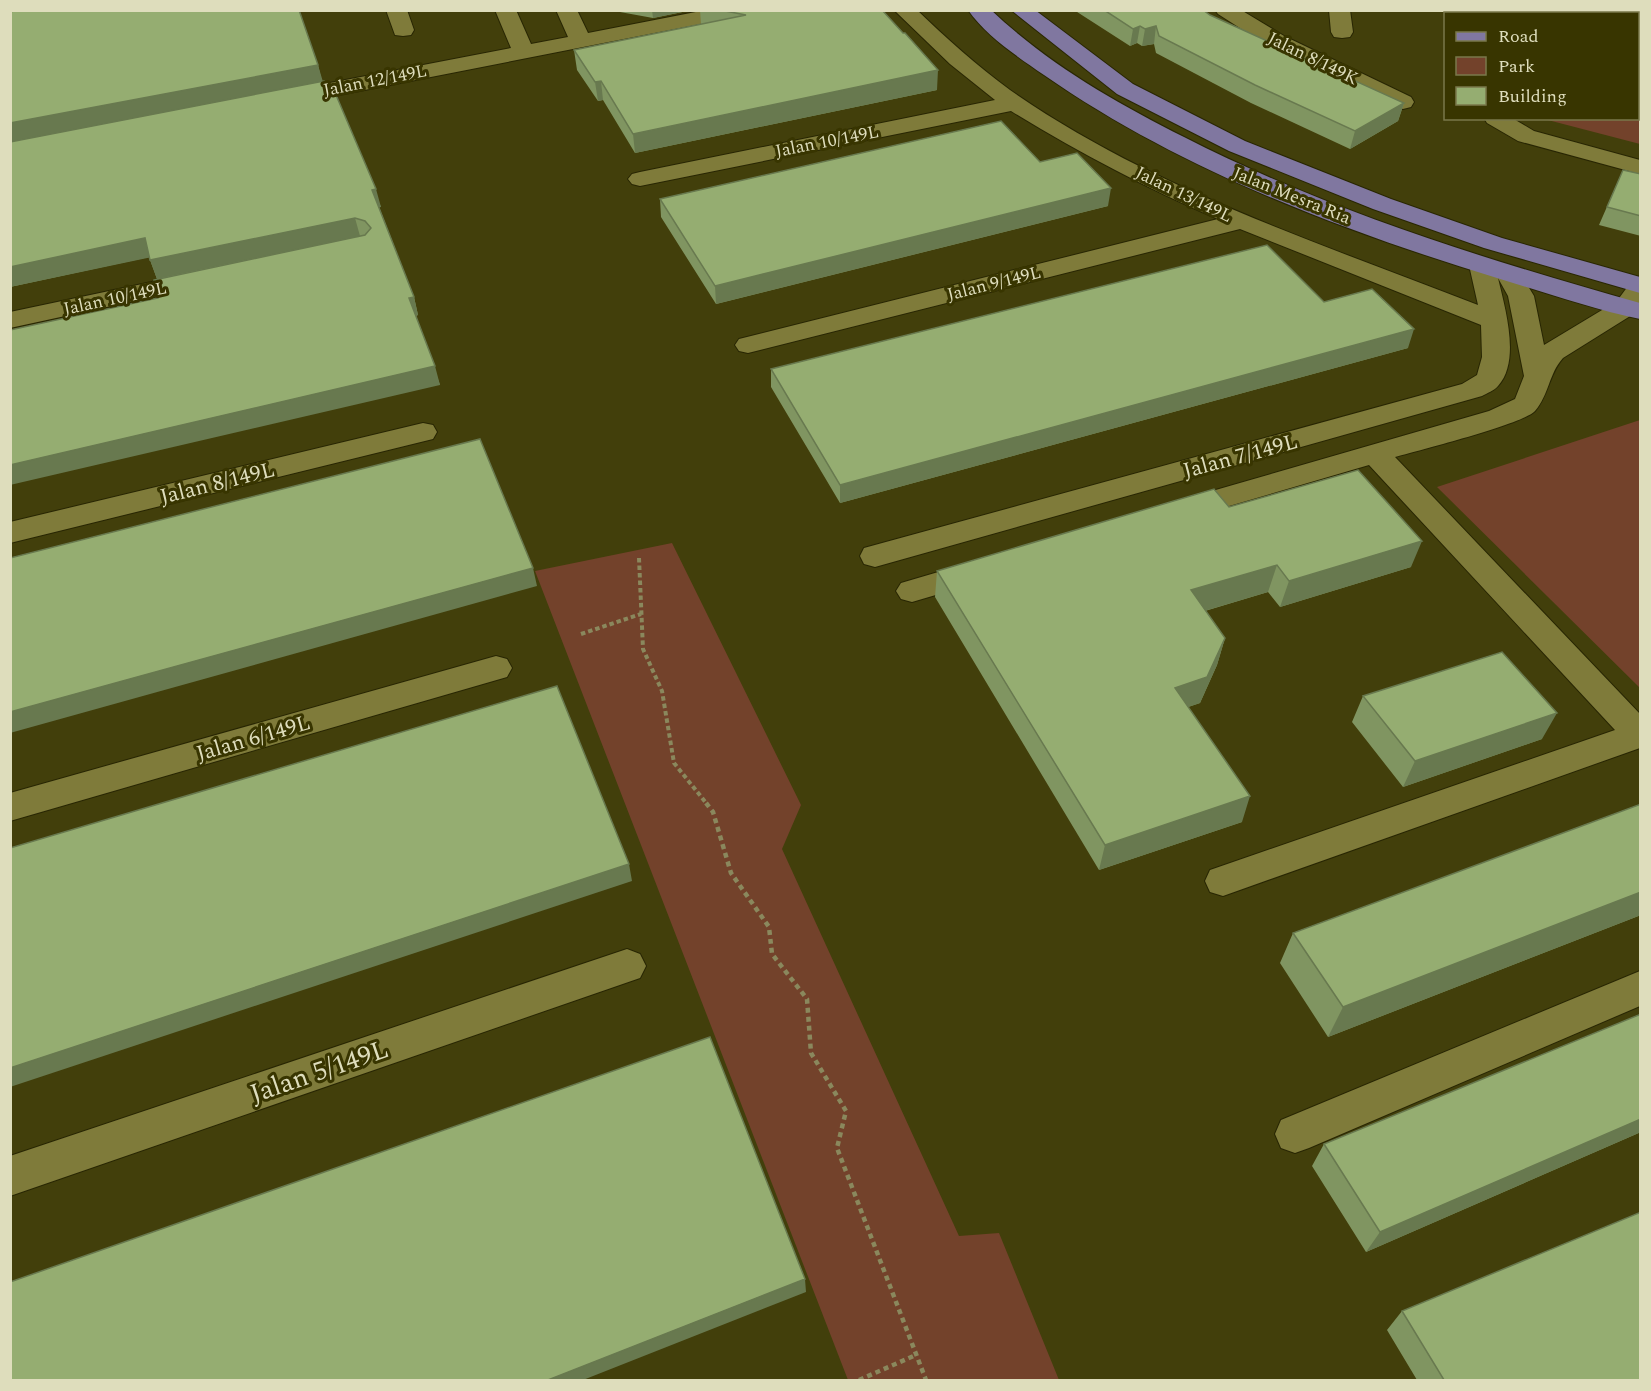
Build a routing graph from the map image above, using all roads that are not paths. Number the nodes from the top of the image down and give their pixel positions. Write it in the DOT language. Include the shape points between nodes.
graph roads {
  1 [pos="505,10"];
  2 [pos="670,10"];
  3 [pos="741,10"];
  4 [pos="904,10"];
  5 [pos="978,10"];
  6 [pos="1021,10"];
  7 [pos="1225,10"];
  8 [pos="1339,10"];
  9 [pos="573,26"];
  10 [pos="1342,32"];
  11 [pos="523,51"];
  12 [pos="1403,102"];
  13 [pos="261,103"];
  14 [pos="1014,103"];
  15 [pos="1498,120"];
  16 [pos="1641,167"];
  17 [pos="640,179"];
  18 [pos="1241,221"];
  19 [pos="1482,265"];
  20 [pos="1508,273"];
  21 [pos="221,275"];
  22 [pos="1637,298"];
  23 [pos="10,320"];
  24 [pos="1495,321"];
  25 [pos="748,345"];
  26 [pos="1537,375"];
  27 [pos="423,432"];
  28 [pos="1374,452"];
  29 [pos="1149,520"];
  30 [pos="10,532"];
  31 [pos="875,555"];
  32 [pos="1002,564"];
  33 [pos="912,591"];
  34 [pos="496,668"];
  35 [pos="1641,735"];
  36 [pos="10,807"];
  37 [pos="1223,881"];
  38 [pos="627,966"];
  39 [pos="1641,988"];
  40 [pos="1295,1134"];
  41 [pos="10,1176"];
  1 -- 11 [label="street"];
  2 -- 9 [label="street"];
  3 -- 9 [label="street, Jalan 12/149L"];
  4 -- 14 [label="street, Jalan 13/149L"];
  5 -- 19 [label="main road, Jalan Mesra Ria" via="1004,36 1101,104 1218,165 1387,234"];
  6 -- 22 [label="main road, Jalan Mesra Ria" via="1125,90 1237,146"];
  7 -- 12 [label="street, Jalan 8/149K" via="1276,41"];
  8 -- 10 [label="street"];
  9 -- 11 [label="street, Jalan 12/149L"];
  11 -- 13 [label="street, Jalan 12/149L"];
  14 -- 17 [label="street, Jalan 10/149L"];
  14 -- 18 [label="street, Jalan 13/149L" via="1115,161"];
  15 -- 16 [label="street" via="1526,136"];
  18 -- 24 [label="street, Jalan 13/149L"];
  18 -- 25 [label="street, Jalan 9/149L"];
  19 -- 20 [label="main road, Jalan Mesra Ria"];
  19 -- 24 [label="street, Jalan 7/149L"];
  20 -- 22 [label="main road, Jalan Mesra Ria"];
  20 -- 26 [label="street" via="1521,296"];
  21 -- 23 [label="street, Jalan 10/149L"];
  22 -- 26 [label="street" via="1553,352 1543,361"];
  24 -- 31 [label="street, Jalan 7/149L" via="1495,365 1490,379 1472,390"];
  26 -- 28 [label="street" via="1524,406 1499,417"];
  27 -- 30 [label="street, Jalan 8/149L"];
  28 -- 29 [label="street"];
  28 -- 35 [label="street"];
  32 -- 33 [label="street"];
  34 -- 36 [label="street, Jalan 6/149L"];
  35 -- 37 [label="street"];
  38 -- 41 [label="street, Jalan 5/149L"];
  39 -- 40 [label="street"];
}
